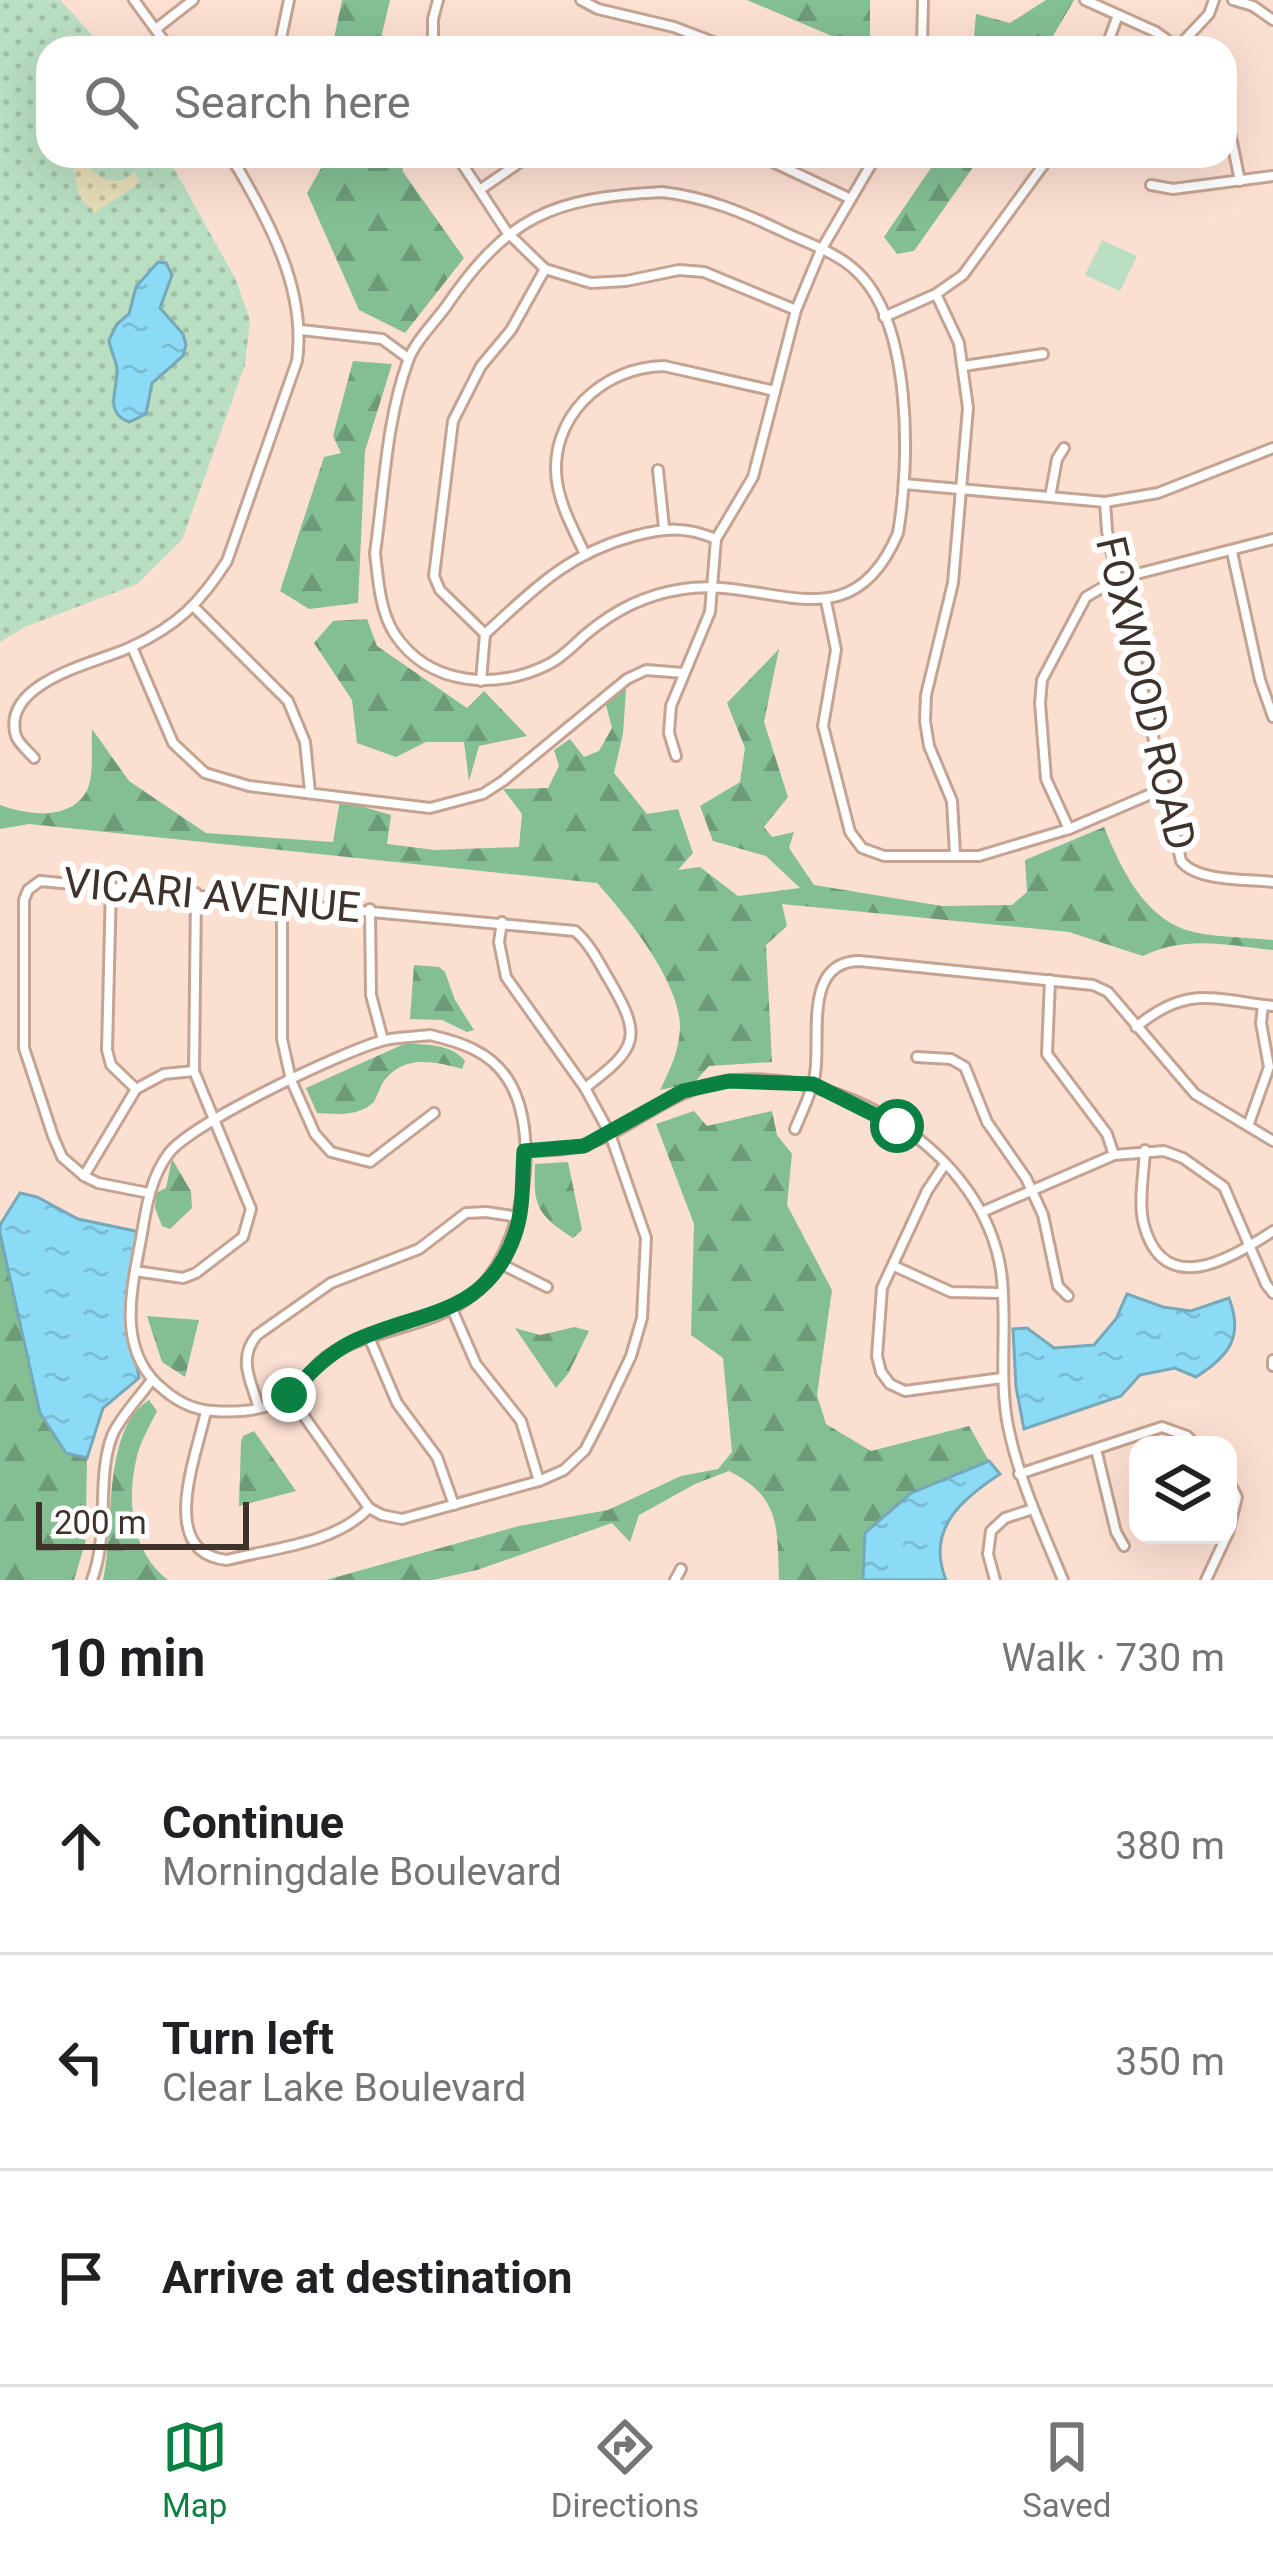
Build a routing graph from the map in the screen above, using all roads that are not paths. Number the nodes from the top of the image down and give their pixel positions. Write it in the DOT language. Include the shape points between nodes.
graph roads {
  1 [pos="134,0"];
  2 [pos="193,0"];
  3 [pos="289,0"];
  4 [pos="438,0"];
  5 [pos="581,0"];
  6 [pos="923,0"];
  7 [pos="1085,0"];
  8 [pos="1214,0"];
  9 [pos="1233,0"];
  10 [pos="1118,15"];
  11 [pos="1273,20"];
  12 [pos="157,28"];
  13 [pos="162,36"];
  14 [pos="282,36"];
  15 [pos="433,36"];
  16 [pos="698,36"];
  17 [pos="922,36"];
  18 [pos="1110,36"];
  19 [pos="1156,36"];
  20 [pos="1189,36"];
  21 [pos="1237,166"];
  22 [pos="236,168"];
  23 [pos="465,168"];
  24 [pos="511,168"];
  25 [pos="785,168"];
  26 [pos="869,168"];
  27 [pos="1041,168"];
  28 [pos="1273,176"];
  29 [pos="1240,181"];
  30 [pos="1151,185"];
  31 [pos="480,189"];
  32 [pos="851,199"];
  33 [pos="507,232"];
  34 [pos="821,250"];
  35 [pos="544,269"];
  36 [pos="936,294"];
  37 [pos="796,310"];
  38 [pos="884,317"];
  39 [pos="301,330"];
  40 [pos="1043,354"];
  41 [pos="408,358"];
  42 [pos="964,366"];
  43 [pos="775,391"];
  44 [pos="1064,448"];
  45 [pos="1271,450"];
  46 [pos="658,470"];
  47 [pos="904,484"];
  48 [pos="959,490"];
  49 [pos="1050,497"];
  50 [pos="1105,502"];
  51 [pos="664,527"];
  52 [pos="716,539"];
  53 [pos="1273,539"];
  54 [pos="584,552"];
  55 [pos="1232,552"];
  56 [pos="1117,578"];
  57 [pos="712,588"];
  58 [pos="826,601"];
  59 [pos="195,608"];
  60 [pos="485,634"];
  61 [pos="132,647"];
  62 [pos="684,673"];
  63 [pos="481,681"];
  64 [pos="1273,717"];
  65 [pos="676,756"];
  66 [pos="34,758"];
  67 [pos="1165,788"];
  68 [pos="310,792"];
  69 [pos="1069,830"];
  70 [pos="955,854"];
  71 [pos="1273,882"];
  72 [pos="111,885"];
  73 [pos="196,892"];
  74 [pos="283,901"];
  75 [pos="370,909"];
  76 [pos="502,922"];
  77 [pos="1050,980"];
  78 [pos="1268,1005"];
  79 [pos="1136,1027"];
  80 [pos="383,1040"];
  81 [pos="917,1058"];
  82 [pos="194,1071"];
  83 [pos="291,1080"];
  84 [pos="813,1084"];
  85 [pos="585,1088"];
  86 [pos="136,1089"];
  87 [pos="434,1113"];
  88 [pos="212,1121"];
  89 [pos="1248,1126"];
  90 [pos="795,1129"];
  91 [pos="610,1134"];
  92 [pos="1273,1141"];
  93 [pos="1145,1150"];
  94 [pos="524,1151"];
  95 [pos="1114,1154"];
  96 [pos="945,1164"];
  97 [pos="84,1176"];
  98 [pos="1031,1190"];
  99 [pos="149,1193"];
  100 [pos="982,1212"];
  101 [pos="519,1217"];
  102 [pos="1273,1231"];
  103 [pos="1249,1247"];
  104 [pos="501,1264"];
  105 [pos="894,1266"];
  106 [pos="135,1270"];
  107 [pos="547,1287"];
  108 [pos="1001,1293"];
  109 [pos="1273,1293"];
  110 [pos="1068,1296"];
  111 [pos="452,1309"];
  112 [pos="368,1335"];
  113 [pos="1002,1378"];
  114 [pos="152,1381"];
  115 [pos="289,1395"];
  116 [pos="259,1408"];
  117 [pos="206,1411"];
  118 [pos="1135,1436"];
  119 [pos="1187,1436"];
  120 [pos="1129,1438"];
  121 [pos="1096,1449"];
  122 [pos="1018,1474"];
  123 [pos="539,1480"];
  124 [pos="454,1505"];
  125 [pos="370,1508"];
  126 [pos="1033,1509"];
  127 [pos="1223,1544"];
  128 [pos="1124,1546"];
  129 [pos="681,1569"];
  130 [pos="92,1580"];
  131 [pos="675,1580"];
  132 [pos="995,1580"];
  133 [pos="1063,1580"];
  134 [pos="1206,1580"];
  1 -- 12 [label="street"];
  2 -- 12 [label="street"];
  3 -- 14 [label="street"];
  4 -- 15 [label="street"];
  5 -- 16 [label="street"];
  6 -- 17 [label="street"];
  7 -- 10 [label="street"];
  8 -- 20 [label="street"];
  9 -- 11 [label="street"];
  10 -- 18 [label="street"];
  10 -- 19 [label="street"];
  12 -- 13 [label="street"];
  21 -- 29 [label="street"];
  22 -- 39 [label="street" via="291,277"];
  23 -- 31 [label="street"];
  24 -- 31 [label="street"];
  25 -- 32 [label="street"];
  26 -- 32 [label="street"];
  27 -- 36 [label="street" via="963,275"];
  28 -- 29 [label="street"];
  29 -- 30 [label="street"];
  31 -- 33 [label="street"];
  32 -- 34 [label="street"];
  33 -- 34 [label="street" via="585,200 662,192 739,210"];
  33 -- 35 [label="street"];
  33 -- 41 [label="street"];
  34 -- 37 [label="street"];
  34 -- 38 [label="street" via="857,272"];
  35 -- 37 [label="street" via="591,283 704,272"];
  35 -- 60 [label="street" via="453,421 434,576"];
  36 -- 38 [label="street"];
  36 -- 42 [label="street"];
  37 -- 43 [label="street"];
  38 -- 47 [label="street" via="905,406"];
  39 -- 41 [label="street" via="382,340"];
  39 -- 59 [label="street" via="227,561"];
  40 -- 42 [label="street"];
  41 -- 63 [label="street" via="377,577 404,645 456,680"];
  42 -- 48 [label="street"];
  43 -- 52 [label="street" via="753,477"];
  43 -- 54 [label="street" via="664,366 594,389 561,434 555,460 561,504"];
  44 -- 49 [label="street"];
  45 -- 50 [label="street" via="1158,493"];
  46 -- 51 [label="street"];
  47 -- 48 [label="street"];
  47 -- 58 [label="street" via="890,552 860,586"];
  48 -- 49 [label="street"];
  48 -- 70 [label="street" via="953,583 925,722 952,801"];
  49 -- 50 [label="street"];
  50 -- 56 [label="street, FOXWOOD ROAD"];
  51 -- 52 [label="street"];
  51 -- 54 [label="street"];
  52 -- 57 [label="street"];
  53 -- 55 [label="street"];
  54 -- 60 [label="street"];
  55 -- 56 [label="street"];
  55 -- 64 [label="street"];
  56 -- 67 [label="street, FOXWOOD ROAD"];
  56 -- 69 [label="street" via="1086,597 1042,680 1046,779"];
  57 -- 58 [label="street"];
  57 -- 62 [label="street"];
  57 -- 63 [label="street" via="627,604 552,663"];
  58 -- 70 [label="street" via="836,650 824,726 850,832 862,848 884,856"];
  59 -- 61 [label="street"];
  59 -- 68 [label="street" via="288,701 305,742"];
  60 -- 63 [label="street"];
  61 -- 66 [label="street" via="27,693 16,736"];
  61 -- 68 [label="street" via="173,743 190,762 249,786"];
  62 -- 65 [label="street" via="671,706"];
  62 -- 68 [label="street" via="646,670 627,679 503,781 454,804"];
  67 -- 69 [label="street"];
  67 -- 71 [label="street, FOXWOOD ROAD" via="1188,870"];
  69 -- 70 [label="street" via="980,856"];
  72 -- 73 [label="street, VICARI AVENUE"];
  72 -- 86 [label="street" via="107,1050"];
  72 -- 97 [label="street, VICARI AVENUE" via="40,881 24,900 27,1065 62,1157"];
  73 -- 74 [label="street, VICARI AVENUE"];
  73 -- 82 [label="street"];
  74 -- 75 [label="street, VICARI AVENUE"];
  74 -- 83 [label="street" via="282,1040"];
  75 -- 76 [label="street, VICARI AVENUE"];
  75 -- 80 [label="street" via="371,995"];
  76 -- 85 [label="street" via="506,977"];
  76 -- 85 [label="street, VICARI AVENUE" via="575,931 631,1016 627,1051"];
  77 -- 79 [label="street" via="1108,992"];
  77 -- 84 [label="street" via="843,961 819,992"];
  77 -- 95 [label="street" via="1047,1054"];
  78 -- 79 [label="street" via="1183,998"];
  78 -- 89 [label="street" via="1261,1023 1269,1067"];
  79 -- 89 [label="street" via="1195,1094"];
  80 -- 83 [label="street"];
  80 -- 94 [label="street" via="430,1035 486,1056 508,1079"];
  81 -- 98 [label="street" via="964,1067 987,1122"];
  82 -- 86 [label="street" via="164,1074"];
  82 -- 88 [label="street"];
  83 -- 87 [label="street" via="314,1134 350,1160 370,1162"];
  83 -- 88 [label="street"];
  84 -- 90 [label="street"];
  84 -- 91 [label="street" via="729,1081 683,1091"];
  84 -- 96 [label="street" via="918,1139"];
  85 -- 91 [label="street"];
  86 -- 97 [label="street"];
  88 -- 99 [label="street" via="169,1153"];
  88 -- 106 [label="street" via="251,1209 249,1227 196,1273"];
  89 -- 92 [label="street"];
  91 -- 94 [label="street" via="584,1146"];
  91 -- 123 [label="street" via="646,1238 642,1318 585,1450"];
  93 -- 95 [label="street"];
  93 -- 103 [label="street" via="1183,1158 1224,1186"];
  93 -- 103 [label="street" via="1142,1222 1160,1257 1187,1269"];
  94 -- 101 [label="street"];
  95 -- 98 [label="street"];
  96 -- 100 [label="street"];
  96 -- 105 [label="street"];
  97 -- 99 [label="street"];
  98 -- 100 [label="street"];
  98 -- 110 [label="street" via="1058,1286"];
  99 -- 106 [label="street"];
  100 -- 108 [label="street"];
  101 -- 104 [label="street"];
  101 -- 116 [label="street" via="466,1213 408,1255 331,1283 257,1335 244,1364"];
  102 -- 103 [label="street"];
  103 -- 109 [label="street"];
  104 -- 107 [label="street"];
  104 -- 111 [label="street"];
  105 -- 108 [label="street" via="951,1292"];
  105 -- 113 [label="street" via="882,1288 877,1356 890,1384 905,1391"];
  106 -- 114 [label="street" via="130,1325"];
  108 -- 113 [label="street"];
  111 -- 112 [label="street"];
  111 -- 123 [label="street" via="476,1364 521,1421"];
  112 -- 115 [label="street" via="323,1358"];
  112 -- 124 [label="street" via="397,1403 437,1457"];
  113 -- 122 [label="street"];
  114 -- 117 [label="street"];
  114 -- 130 [label="street" via="113,1433 102,1553"];
  115 -- 116 [label="street"];
  115 -- 125 [label="street"];
  116 -- 117 [label="street"];
  117 -- 125 [label="street" via="186,1509 194,1548 226,1560 335,1532"];
  118 -- 119 [label="street" via="1162,1427"];
  120 -- 121 [label="street"];
  121 -- 122 [label="street"];
  121 -- 128 [label="street"];
  122 -- 126 [label="street"];
  123 -- 124 [label="street"];
  124 -- 125 [label="street" via="402,1519"];
  126 -- 132 [label="street" via="991,1531"];
  126 -- 133 [label="street"];
  127 -- 134 [label="street"];
  129 -- 131 [label="street"];
}
